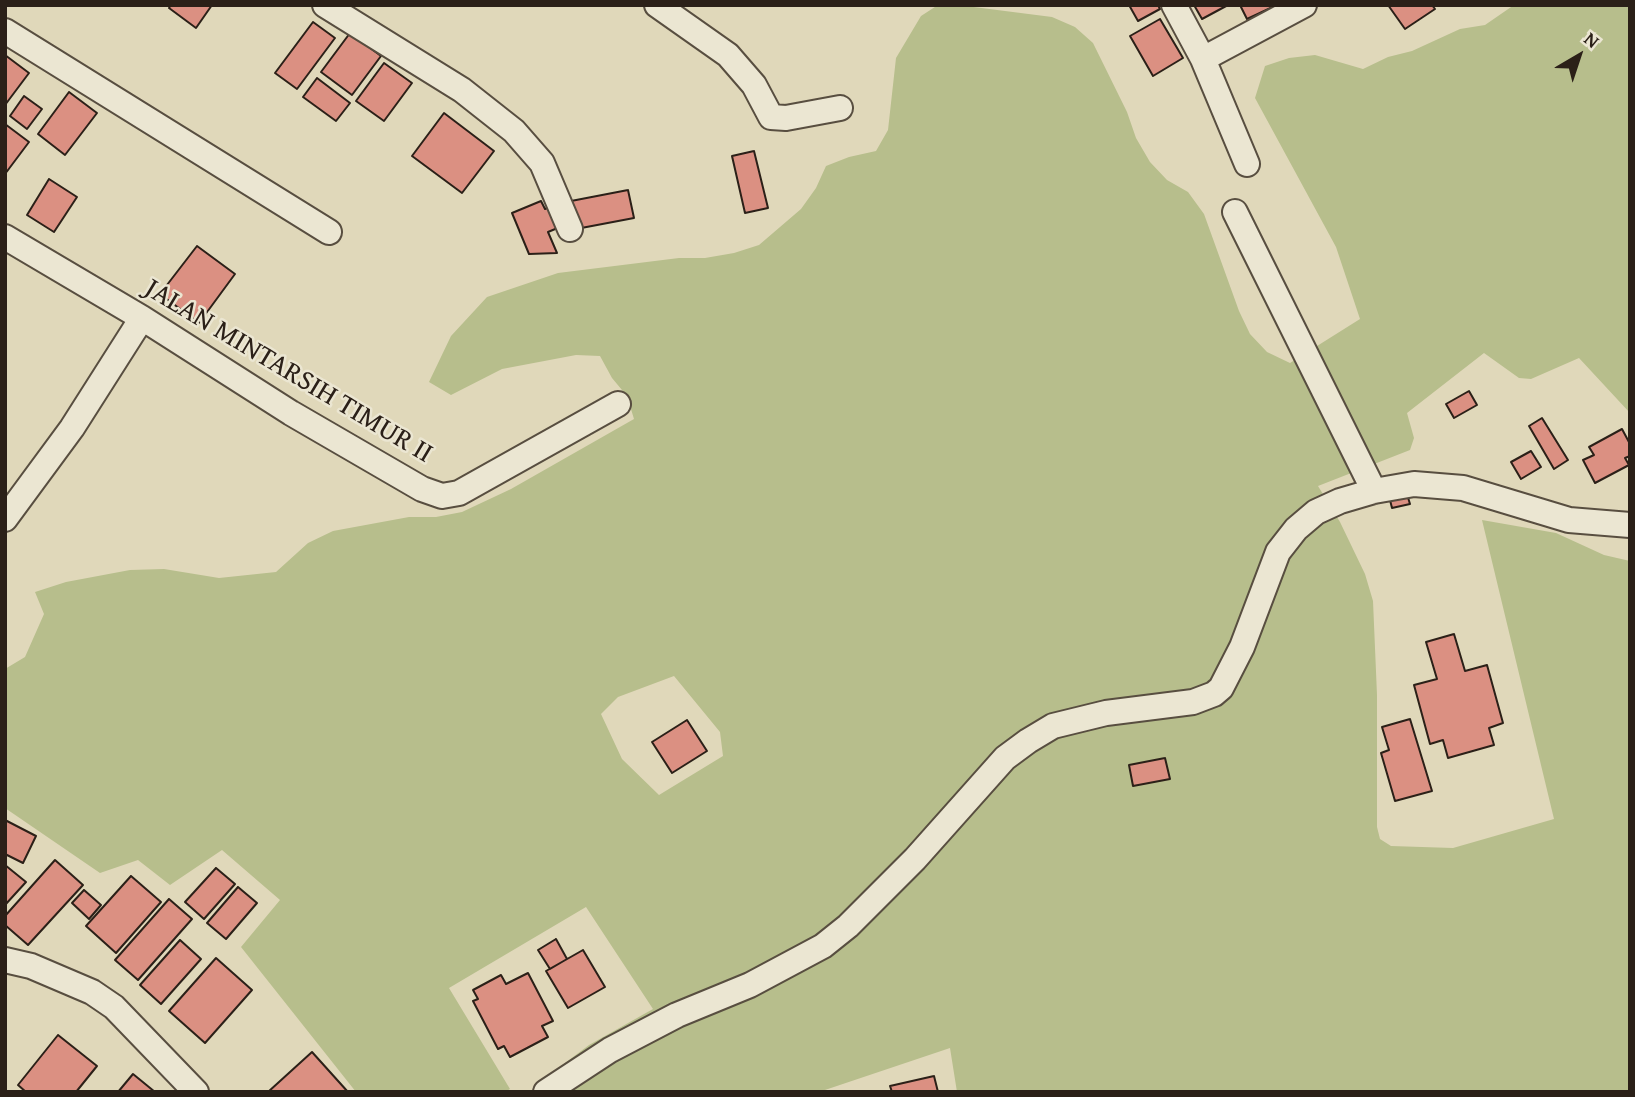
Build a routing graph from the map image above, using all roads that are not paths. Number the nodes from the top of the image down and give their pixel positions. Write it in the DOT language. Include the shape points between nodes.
graph roads {
  1 [pos="326,5"];
  2 [pos="657,5"];
  3 [pos="1174,5"];
  4 [pos="1304,5"];
  5 [pos="5,31"];
  6 [pos="1214,53"];
  7 [pos="840,108"];
  8 [pos="1247,164"];
  9 [pos="1235,212"];
  10 [pos="570,229"];
  11 [pos="329,232"];
  12 [pos="5,237"];
  13 [pos="142,318"];
  14 [pos="618,404"];
  15 [pos="1374,491"];
  16 [pos="5,519"];
  17 [pos="1630,525"];
  18 [pos="5,960"];
  19 [pos="196,1092"];
  20 [pos="546,1092"];
  1 -- 10 [label="street" via="462,90 514,131 542,163"];
  2 -- 7 [label="street" via="728,55 754,85 771,117"];
  3 -- 6 [label="street"];
  4 -- 6 [label="street"];
  5 -- 11 [label="street"];
  6 -- 8 [label="street"];
  9 -- 15 [label="street"];
  12 -- 13 [label="street, JALAN MINTARSIH TIMUR II"];
  13 -- 14 [label="street, JALAN MINTARSIH TIMUR II" via="291,413 442,496 459,493"];
  13 -- 16 [label="street" via="72,428"];
  15 -- 17 [label="street" via="1413,484 1463,488 1569,520"];
  15 -- 20 [label="street" via="1316,512 1296,529 1278,552 1242,647 1214,694 1193,702 1106,713 1053,726 1005,758 896,878 823,946 632,1038"];
  18 -- 19 [label="street" via="92,992 114,1007"];
}
